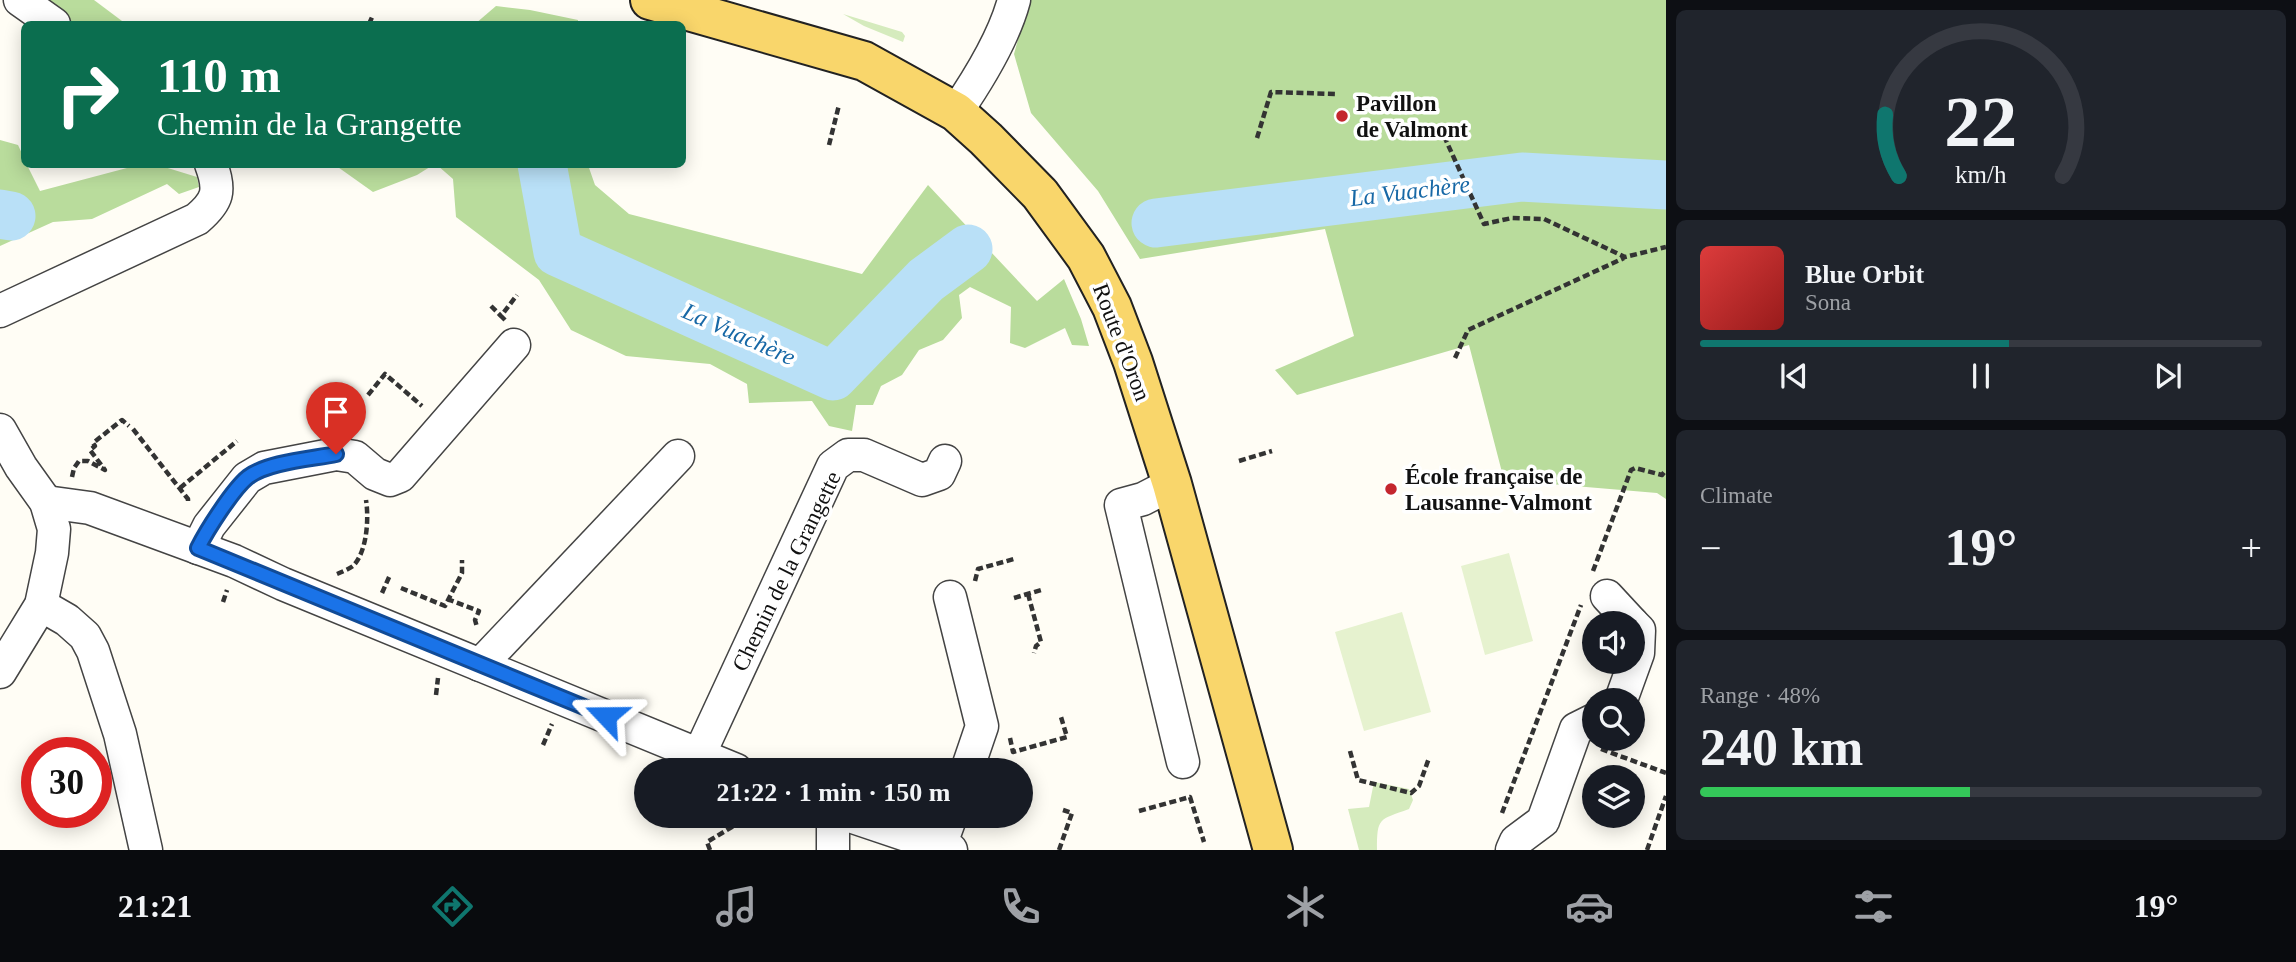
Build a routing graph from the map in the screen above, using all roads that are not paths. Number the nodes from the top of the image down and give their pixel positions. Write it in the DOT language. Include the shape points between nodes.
graph roads {
  1 [pos="20,0"];
  2 [pos="650,0"];
  3 [pos="1014,0"];
  4 [pos="50,21"];
  5 [pos="956,112"];
  6 [pos="213,168"];
  7 [pos="0,311"];
  8 [pos="506,326"];
  9 [pos="0,430"];
  10 [pos="678,456"];
  11 [pos="945,461"];
  12 [pos="1172,484"];
  13 [pos="46,502"];
  14 [pos="198,548"];
  15 [pos="958,590"];
  16 [pos="1594,590"];
  17 [pos="41,605"];
  18 [pos="1618,611"];
  19 [pos="480,665"];
  20 [pos="0,672"];
  21 [pos="1582,731"];
  22 [pos="699,755"];
  23 [pos="706,758"];
  24 [pos="971,758"];
  25 [pos="1182,762"];
  26 [pos="833,828"];
  27 [pos="886,828"];
  28 [pos="949,828"];
  29 [pos="1505,837"];
  30 [pos="946,848"];
  31 [pos="146,850"];
  32 [pos="833,850"];
  33 [pos="1273,850"];
  1 -- 4 [label="street"];
  2 -- 5 [label="main road, Route d'Oron" via="864,61"];
  3 -- 5 [label="street" via="972,90"];
  5 -- 12 [label="main road, Route d'Oron" via="1040,194 1090,263 1112,307"];
  6 -- 7 [label="street" via="217,193 212,206 197,219"];
  8 -- 14 [label="street" via="400,475 390,480 355,457 336,454 264,468 247,478 209,526"];
  9 -- 13 [label="street"];
  10 -- 19 [label="street"];
  11 -- 22 [label="street, Chemin de la Grangette" via="939,474 922,480 864,455 848,455 833,466"];
  12 -- 25 [label="street" via="1121,505"];
  12 -- 33 [label="main road, Route d'Oron"];
  13 -- 14 [label="street" via="90,508"];
  13 -- 17 [label="street" via="54,529"];
  14 -- 19 [label="street"];
  15 -- 24 [label="street" via="982,726"];
  16 -- 18 [label="street"];
  17 -- 20 [label="street"];
  17 -- 31 [label="street" via="85,636 93,652 120,734"];
  19 -- 22 [label="street"];
  21 -- 29 [label="street" via="1543,821 1516,841"];
  22 -- 23 [label="street"];
  26 -- 32 [label="street"];
  27 -- 30 [label="street"];
  28 -- 30 [label="street"];
}
